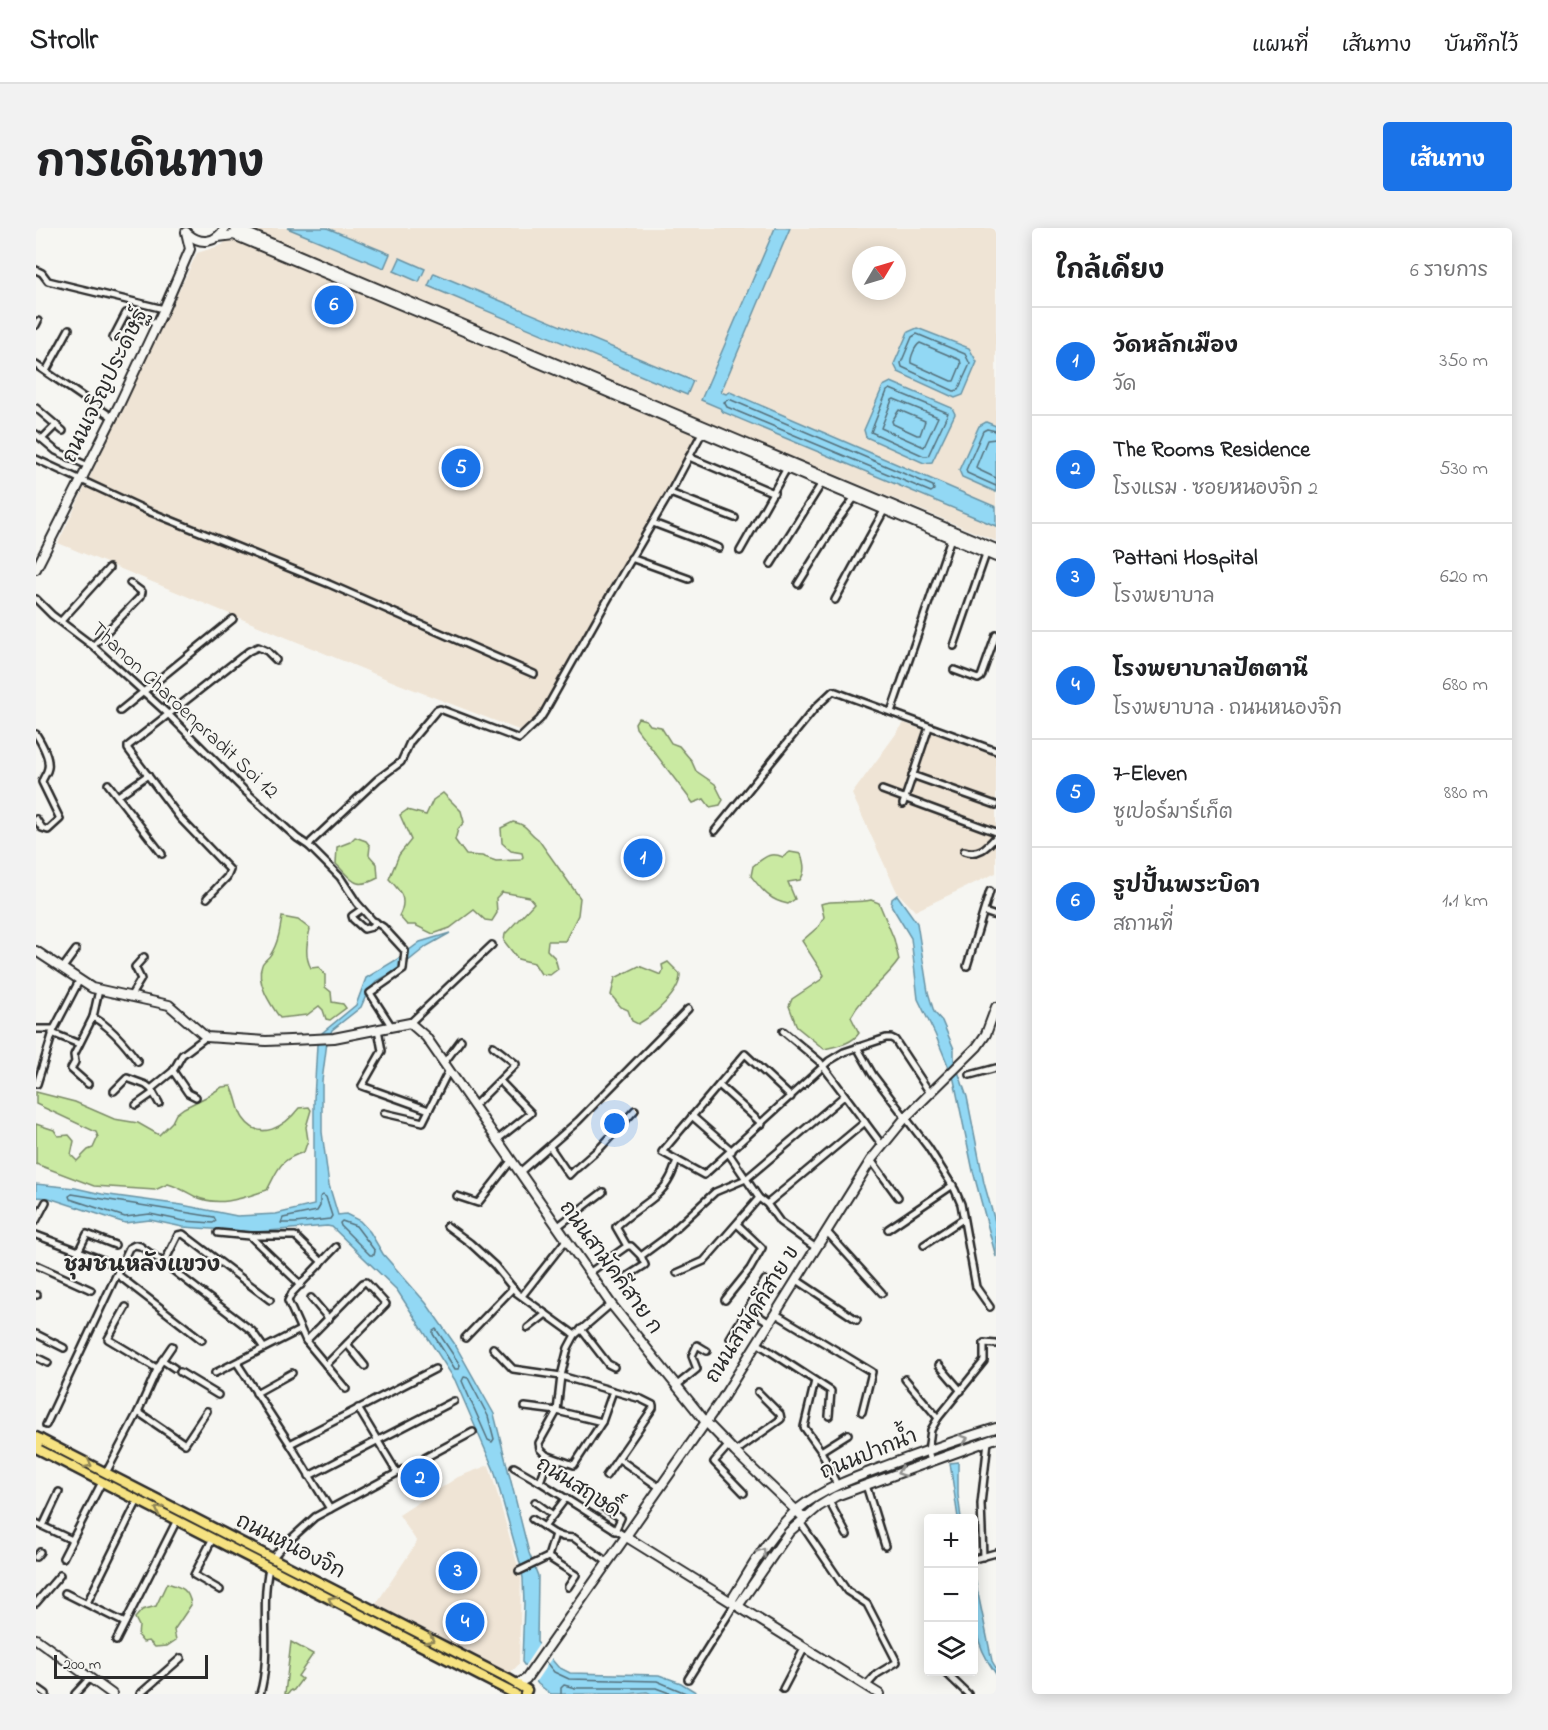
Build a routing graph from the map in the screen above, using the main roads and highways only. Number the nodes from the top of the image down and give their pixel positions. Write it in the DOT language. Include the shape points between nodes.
graph roads {
  1 [pos="225,228"];
  2 [pos="235,228"];
  3 [pos="185,230"];
  4 [pos="218,237"];
  5 [pos="204,242"];
  6 [pos="190,249"];
  7 [pos="524,353"];
  8 [pos="704,429"];
  9 [pos="886,507"];
  10 [pos="990,549"];
  11 [pos="996,557"];
  12 [pos="36,569"];
  13 [pos="36,951"];
  14 [pos="996,1007"];
  15 [pos="705,1421"];
  16 [pos="996,1428"];
  17 [pos="992,1440"];
  18 [pos="37,1443"];
  19 [pos="796,1511"];
  20 [pos="802,1520"];
  21 [pos="625,1536"];
  22 [pos="245,1549"];
  23 [pos="310,1577"];
  24 [pos="306,1586"];
  25 [pos="734,1604"];
  26 [pos="371,1608"];
  27 [pos="366,1617"];
  28 [pos="396,1621"];
  29 [pos="390,1630"];
  30 [pos="36,1640"];
  31 [pos="527,1678"];
  32 [pos="517,1684"];
  33 [pos="529,1693"];
  34 [pos="112,1694"];
  35 [pos="513,1694"];
  36 [pos="879,1694"];
  1 -- 4 [label="main road"];
  2 -- 7 [label="main road"];
  3 -- 5 [label="main road"];
  3 -- 6 [label="main road"];
  4 -- 5 [label="main road"];
  4 -- 7 [label="main road" via="234,235"];
  5 -- 6 [label="main road"];
  6 -- 12 [label="main road, ถนนเจริญประดิษฐ์"];
  7 -- 8 [label="main road"];
  8 -- 9 [label="main road"];
  8 -- 9 [label="main road" via="787,468"];
  9 -- 10 [label="main road"];
  9 -- 10 [label="main road" via="951,538"];
  10 -- 11 [label="main road"];
  13 -- 15 [label="main road, ถนนสามัคคีสาย ก" via="99,990 169,1005 206,1037 314,1040 410,1023 426,1037 611,1304"];
  14 -- 15 [label="main road, ถนนสามัคคีสาย ข" via="981,1041 906,1117 870,1160"];
  15 -- 19 [label="main road, ถนนสามัคคีสาย ก"];
  15 -- 21 [label="main road, ถนนสามัคคีสาย ข"];
  19 -- 16 [label="main road, ถนนปากน้ำ, one-way" via="837,1485"];
  17 -- 20 [label="main road, ถนนปากน้ำ, one-way" via="866,1485 829,1501"];
  18 -- 22 [label="main road, ถนนหนองจิก, one-way" via="106,1473"];
  22 -- 18 [label="main road, ถนนหนองจิก, one-way" via="213,1538 102,1482"];
  19 -- 20 [label="main road, ถนนสามัคคีสาย ก"];
  25 -- 19 [label="main road, ถนนปากน้ำ, one-way" via="771,1539"];
  20 -- 25 [label="main road, ถนนปากน้ำ"];
  21 -- 25 [label="main road"];
  21 -- 31 [label="main road, ถนนสามัคคีสาย ข"];
  22 -- 23 [label="main road, ถนนหนองจิก"];
  22 -- 24 [label="main road, ถนนหนองจิก"];
  23 -- 24 [label="main road"];
  23 -- 26 [label="main road, ถนนหนองจิก"];
  27 -- 24 [label="main road, ถนนหนองจิก, one-way"];
  25 -- 36 [label="main road"];
  26 -- 27 [label="main road"];
  26 -- 28 [label="main road, ถนนหนองจิก"];
  27 -- 29 [label="main road, ถนนหนองจิก"];
  28 -- 29 [label="main road"];
  28 -- 32 [label="main road, ถนนหนองจิก, one-way"];
  29 -- 35 [label="main road, ถนนหนองจิก"];
  30 -- 34 [label="main road"];
  31 -- 32 [label="main road"];
  31 -- 33 [label="main road"];
  32 -- 33 [label="main road, ถนนหนองจิก"];
  32 -- 35 [label="main road"];
}
